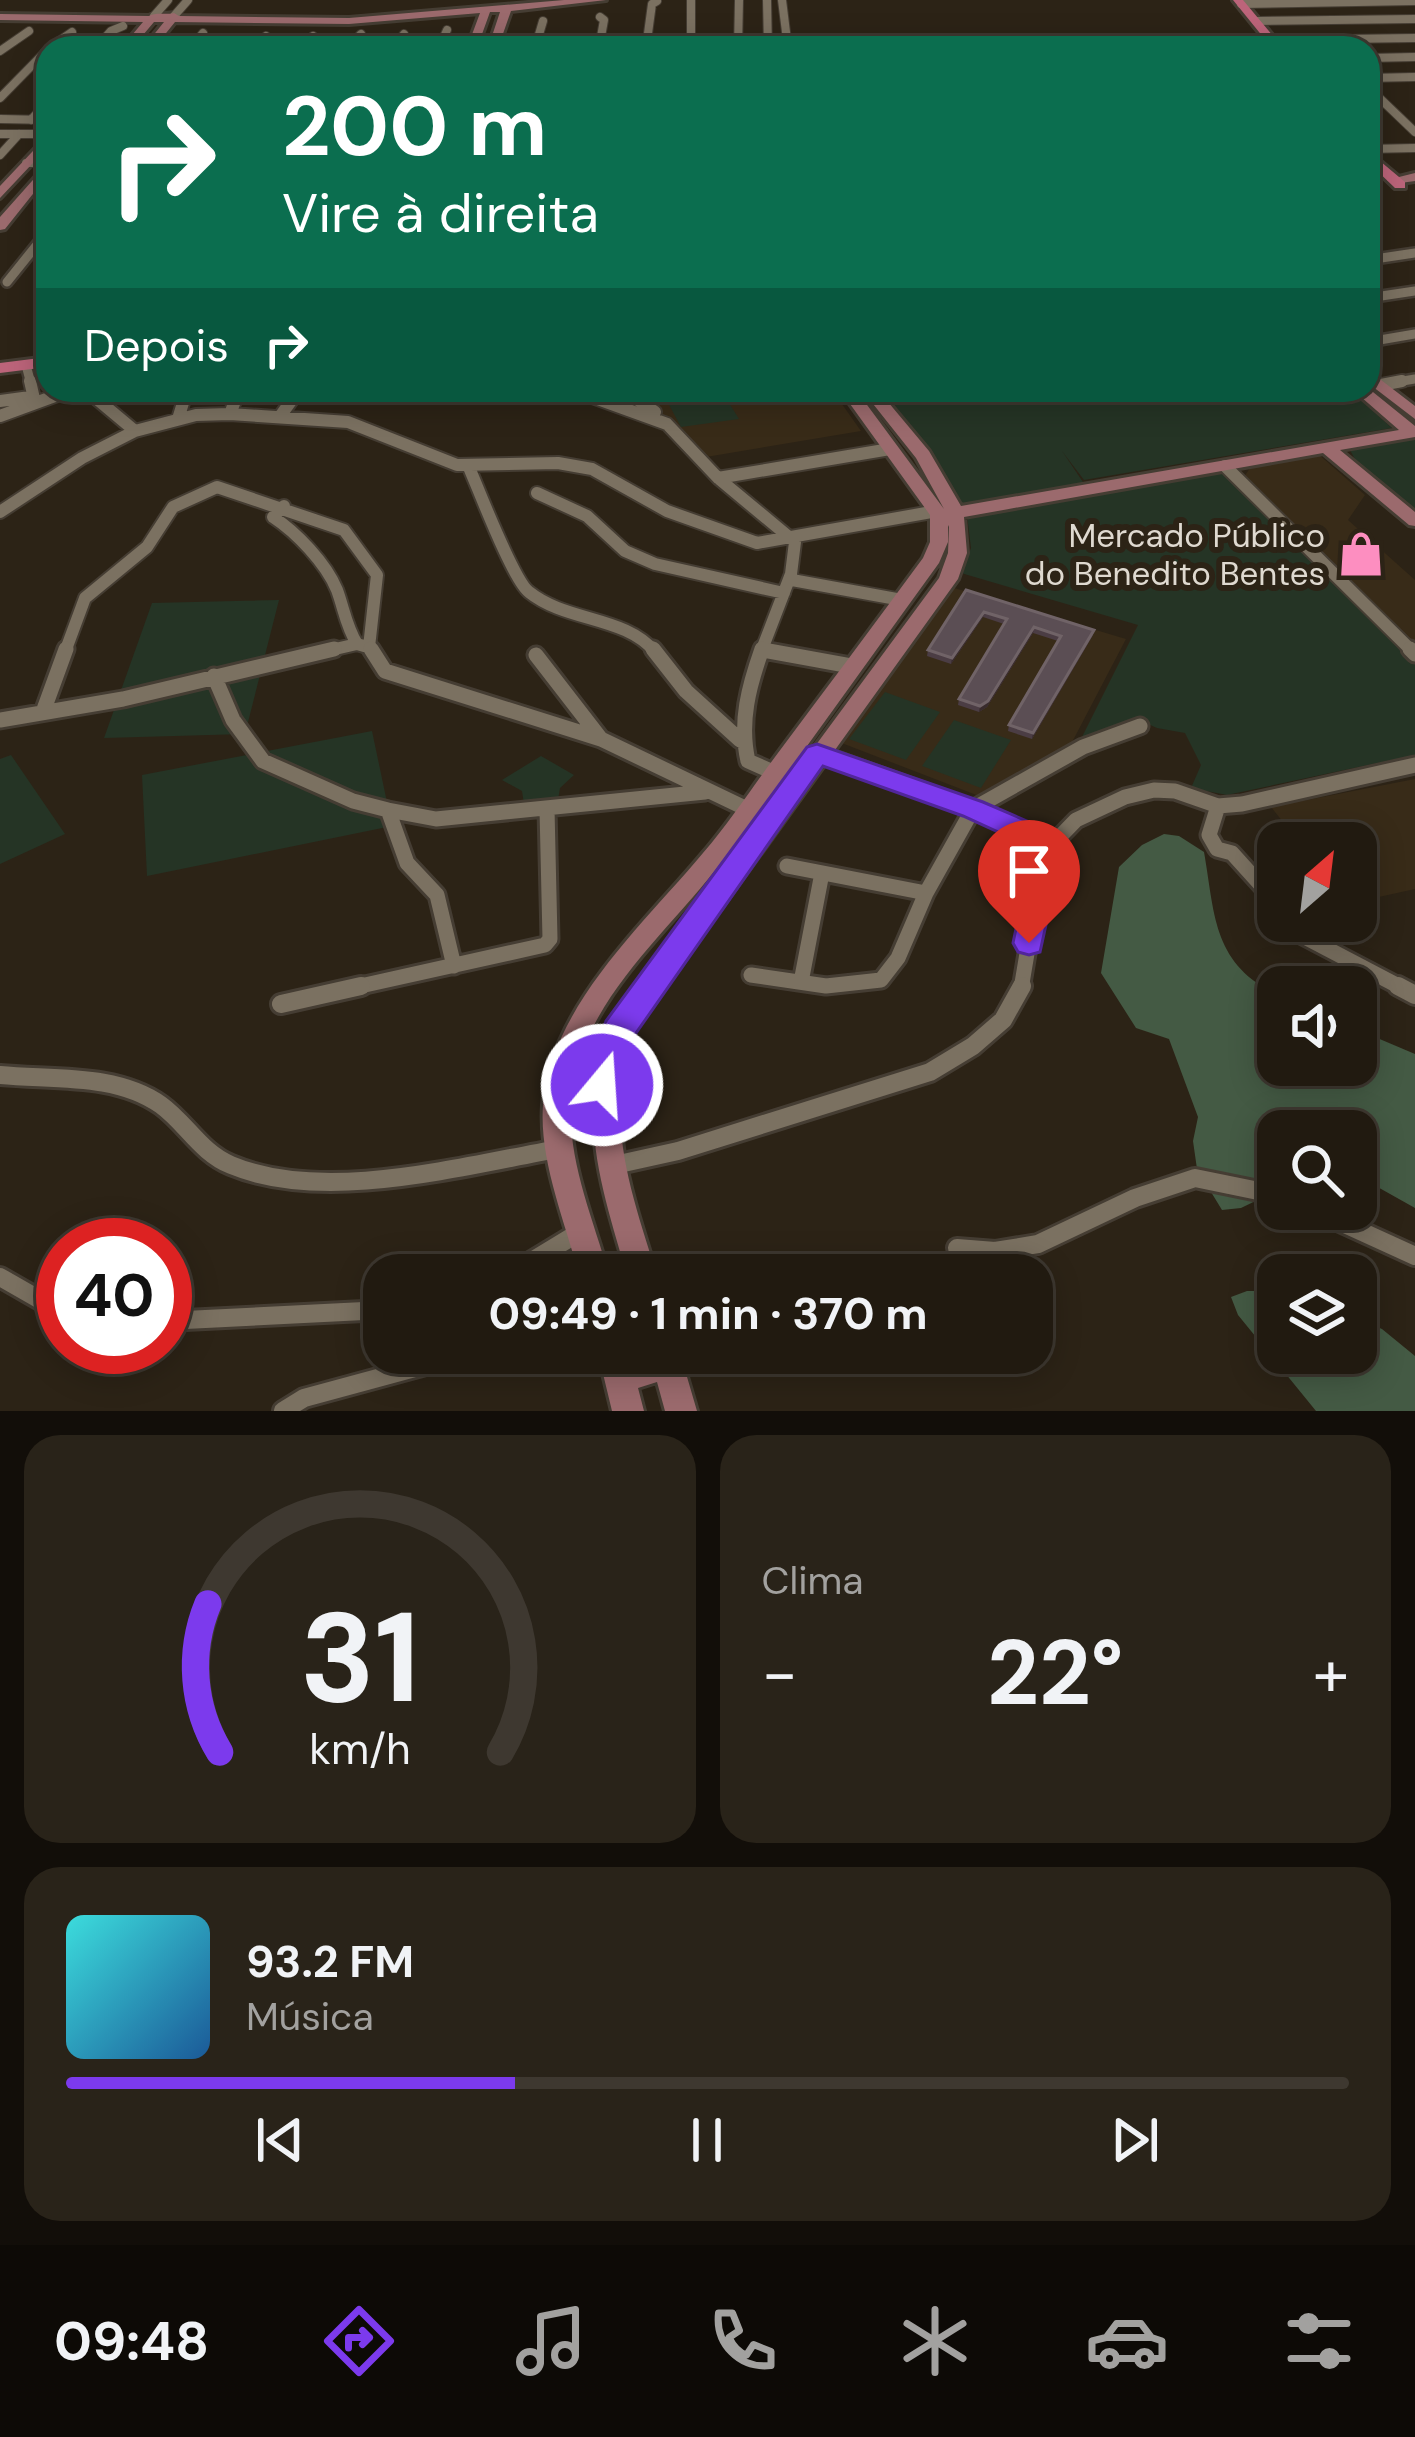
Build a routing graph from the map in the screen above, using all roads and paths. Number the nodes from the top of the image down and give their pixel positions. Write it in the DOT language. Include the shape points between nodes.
graph roads {
  1 [pos="168,0"];
  2 [pos="188,0"];
  3 [pos="561,0"];
  4 [pos="602,0"];
  5 [pos="691,0"];
  6 [pos="739,0"];
  7 [pos="766,0"];
  8 [pos="782,0"];
  9 [pos="657,1"];
  10 [pos="1234,2"];
  11 [pos="1415,2"];
  12 [pos="507,4"];
  13 [pos="487,6"];
  14 [pos="0,16"];
  15 [pos="600,17"];
  16 [pos="153,18"];
  17 [pos="173,18"];
  18 [pos="1415,19"];
  19 [pos="543,21"];
  20 [pos="1256,21"];
  21 [pos="124,26"];
  22 [pos="447,30"];
  23 [pos="29,31"];
  24 [pos="71,32"];
  25 [pos="203,33"];
  26 [pos="65,36"];
  27 [pos="106,36"];
  28 [pos="137,36"];
  29 [pos="158,36"];
  30 [pos="201,36"];
  31 [pos="444,36"];
  32 [pos="476,36"];
  33 [pos="497,36"];
  34 [pos="539,36"];
  35 [pos="601,36"];
  36 [pos="648,36"];
  37 [pos="692,36"];
  38 [pos="739,36"];
  39 [pos="768,36"];
  40 [pos="786,36"];
  41 [pos="1262,36"];
  42 [pos="1265,36"];
  43 [pos="1415,38"];
  44 [pos="1380,40"];
  45 [pos="0,51"];
  46 [pos="1415,57"];
  47 [pos="1380,58"];
  48 [pos="36,60"];
  49 [pos="1415,77"];
  50 [pos="1380,81"];
  51 [pos="1380,96"];
  52 [pos="0,98"];
  53 [pos="36,114"];
  54 [pos="0,119"];
  55 [pos="31,120"];
  56 [pos="36,120"];
  57 [pos="1415,132"];
  58 [pos="0,134"];
  59 [pos="20,134"];
  60 [pos="36,135"];
  61 [pos="1415,148"];
  62 [pos="36,151"];
  63 [pos="0,155"];
  64 [pos="26,163"];
  65 [pos="36,164"];
  66 [pos="1386,172"];
  67 [pos="36,180"];
  68 [pos="0,194"];
  69 [pos="0,226"];
  70 [pos="36,246"];
  71 [pos="1415,253"];
  72 [pos="1380,258"];
  73 [pos="8,282"];
  74 [pos="1415,291"];
  75 [pos="1380,296"];
  76 [pos="1415,334"];
  77 [pos="1380,340"];
  78 [pos="36,360"];
  79 [pos="36,362"];
  80 [pos="0,365"];
  81 [pos="26,365"];
  82 [pos="1380,380"];
  83 [pos="1415,380"];
  84 [pos="1380,387"];
  85 [pos="36,399"];
  86 [pos="33,400"];
  87 [pos="0,401"];
  88 [pos="100,402"];
  89 [pos="183,402"];
  90 [pos="235,402"];
  91 [pos="290,402"];
  92 [pos="606,402"];
  93 [pos="639,402"];
  94 [pos="857,402"];
  95 [pos="877,402"];
  96 [pos="1379,402"];
  97 [pos="230,414"];
  98 [pos="281,415"];
  99 [pos="0,416"];
  100 [pos="178,419"];
  101 [pos="667,424"];
  102 [pos="1414,426"];
  103 [pos="135,431"];
  104 [pos="1326,447"];
  105 [pos="890,449"];
  106 [pos="468,465"];
  107 [pos="1226,466"];
  108 [pos="718,478"];
  109 [pos="537,493"];
  110 [pos="284,506"];
  111 [pos="0,512"];
  112 [pos="945,513"];
  113 [pos="1415,521"];
  114 [pos="794,539"];
  115 [pos="788,586"];
  116 [pos="902,599"];
  117 [pos="363,646"];
  118 [pos="764,650"];
  119 [pos="1415,654"];
  120 [pos="536,655"];
  121 [pos="851,666"];
  122 [pos="214,676"];
  123 [pos="44,712"];
  124 [pos="0,720"];
  125 [pos="1140,726"];
  126 [pos="601,739"];
  127 [pos="740,740"];
  128 [pos="817,754"];
  129 [pos="1415,765"];
  130 [pos="773,772"];
  131 [pos="705,792"];
  132 [pos="1218,806"];
  133 [pos="548,809"];
  134 [pos="747,809"];
  135 [pos="973,809"];
  136 [pos="388,810"];
  137 [pos="1049,843"];
  138 [pos="711,860"];
  139 [pos="787,866"];
  140 [pos="735,870"];
  141 [pos="822,873"];
  142 [pos="1257,881"];
  143 [pos="926,893"];
  144 [pos="1314,942"];
  145 [pos="454,966"];
  146 [pos="751,975"];
  147 [pos="801,982"];
  148 [pos="1415,995"];
  149 [pos="281,1004"];
  150 [pos="0,1076"];
  151 [pos="564,1148"];
  152 [pos="610,1166"];
  153 [pos="1257,1191"];
  154 [pos="583,1230"];
  155 [pos="1358,1230"];
  156 [pos="957,1248"];
  157 [pos="544,1254"];
  158 [pos="589,1254"];
  159 [pos="636,1254"];
  160 [pos="1415,1256"];
  161 [pos="0,1277"];
  162 [pos="36,1298"];
  163 [pos="363,1311"];
  164 [pos="192,1320"];
  165 [pos="393,1374"];
  166 [pos="619,1374"];
  167 [pos="671,1374"];
  168 [pos="283,1411"];
  169 [pos="628,1411"];
  170 [pos="681,1411"];
  1 -- 16 [label="street"];
  2 -- 17 [label="street"];
  3 -- 12 [label="street"];
  4 -- 12 [label="street"];
  5 -- 37 [label="street"];
  6 -- 38 [label="street"];
  7 -- 39 [label="street"];
  8 -- 40 [label="street"];
  9 -- 36 [label="street"];
  10 -- 11 [label="street"];
  10 -- 20 [label="main road"];
  10 -- 41 [label="main road"];
  12 -- 13 [label="street"];
  12 -- 33 [label="street"];
  13 -- 17 [label="street" via="355,18"];
  13 -- 32 [label="street"];
  14 -- 16 [label="street"];
  15 -- 35 [label="street"];
  16 -- 17 [label="street"];
  16 -- 28 [label="street"];
  17 -- 29 [label="street"];
  18 -- 20 [label="street"];
  19 -- 34 [label="street"];
  20 -- 42 [label="main road"];
  21 -- 27 [label="street"];
  22 -- 31 [label="street"];
  23 -- 45 [label="street"];
  24 -- 26 [label="street"];
  25 -- 30 [label="street"];
  43 -- 44 [label="street"];
  46 -- 47 [label="street"];
  48 -- 52 [label="street"];
  49 -- 50 [label="street"];
  51 -- 57 [label="street"];
  53 -- 55 [label="street"];
  54 -- 55 [label="street"];
  55 -- 56 [label="street"];
  58 -- 59 [label="street"];
  59 -- 60 [label="street"];
  59 -- 63 [label="street"];
  61 -- 66 [label="street"];
  62 -- 64 [label="street"];
  64 -- 65 [label="street"];
  64 -- 68 [label="street"];
  67 -- 69 [label="street"];
  70 -- 73 [label="street"];
  71 -- 72 [label="street"];
  74 -- 75 [label="street"];
  76 -- 77 [label="street"];
  78 -- 80 [label="main road"];
  79 -- 81 [label="main road"];
  80 -- 81 [label="main road"];
  81 -- 86 [label="street"];
  82 -- 83 [label="street"];
  84 -- 102 [label="street"];
  85 -- 86 [label="street"];
  86 -- 87 [label="street"];
  86 -- 99 [label="street"];
  88 -- 103 [label="street"];
  89 -- 100 [label="street"];
  90 -- 97 [label="street"];
  91 -- 98 [label="street"];
  92 -- 101 [label="street"];
  93 -- 101 [label="street"];
  94 -- 105 [label="street"];
  95 -- 112 [label="street"];
  96 -- 102 [label="street"];
  97 -- 98 [label="street"];
  97 -- 100 [label="street"];
  98 -- 106 [label="street" via="348,422"];
  100 -- 103 [label="street"];
  101 -- 108 [label="street"];
  102 -- 104 [label="street"];
  103 -- 111 [label="street"];
  104 -- 107 [label="street"];
  104 -- 113 [label="street"];
  105 -- 108 [label="street"];
  105 -- 112 [label="street"];
  106 -- 114 [label="street" via="592,469 736,537"];
  106 -- 127 [label="street" via="525,590 643,638"];
  107 -- 112 [label="street"];
  107 -- 119 [label="street"];
  108 -- 114 [label="street"];
  109 -- 115 [label="street" via="587,516 625,551 655,564"];
  110 -- 117 [label="street" via="273,517 336,586 346,626"];
  110 -- 117 [label="street" via="344,530 369,560 377,575"];
  110 -- 123 [label="street" via="217,487 173,507 147,547 85,598"];
  112 -- 114 [label="street"];
  112 -- 116 [label="street" via="932,560"];
  112 -- 128 [label="street" via="961,539 948,579"];
  114 -- 115 [label="street"];
  115 -- 116 [label="street"];
  115 -- 118 [label="street"];
  116 -- 121 [label="street"];
  117 -- 122 [label="street"];
  117 -- 126 [label="street" via="396,676"];
  118 -- 121 [label="street"];
  118 -- 127 [label="street"];
  120 -- 126 [label="street"];
  121 -- 130 [label="street"];
  122 -- 123 [label="street"];
  122 -- 136 [label="street" via="263,760"];
  123 -- 124 [label="street"];
  125 -- 135 [label="street" via="1083,747"];
  126 -- 131 [label="street"];
  127 -- 130 [label="street" via="748,761"];
  128 -- 135 [label="street"];
  128 -- 140 [label="street"];
  129 -- 132 [label="street"];
  130 -- 134 [label="street"];
  131 -- 133 [label="street"];
  131 -- 134 [label="street"];
  132 -- 137 [label="street" via="1154,790 1102,806"];
  132 -- 142 [label="street" via="1209,835"];
  133 -- 136 [label="street" via="436,819"];
  133 -- 145 [label="street" via="548,943"];
  134 -- 138 [label="street"];
  135 -- 137 [label="street"];
  135 -- 143 [label="street"];
  136 -- 145 [label="street" via="407,862 437,896"];
  137 -- 152 [label="street" via="1022,988 973,1046 930,1072"];
  138 -- 140 [label="street"];
  138 -- 151 [label="street" via="675,896 563,1061 557,1107"];
  139 -- 141 [label="street"];
  140 -- 152 [label="street" via="618,1031 602,1085"];
  141 -- 143 [label="street"];
  141 -- 147 [label="street"];
  143 -- 147 [label="street" via="881,980"];
  144 -- 148 [label="street"];
  145 -- 149 [label="street"];
  146 -- 147 [label="street"];
  150 -- 151 [label="street" via="147,1096 232,1166 303,1178 357,1179"];
  151 -- 154 [label="street"];
  152 -- 159 [label="street"];
  153 -- 156 [label="street" via="1196,1178 1038,1244"];
  154 -- 157 [label="street"];
  154 -- 158 [label="street"];
  155 -- 160 [label="street"];
  161 -- 162 [label="street"];
  163 -- 164 [label="street"];
  165 -- 168 [label="street"];
  166 -- 169 [label="street"];
  167 -- 170 [label="street"];
}
